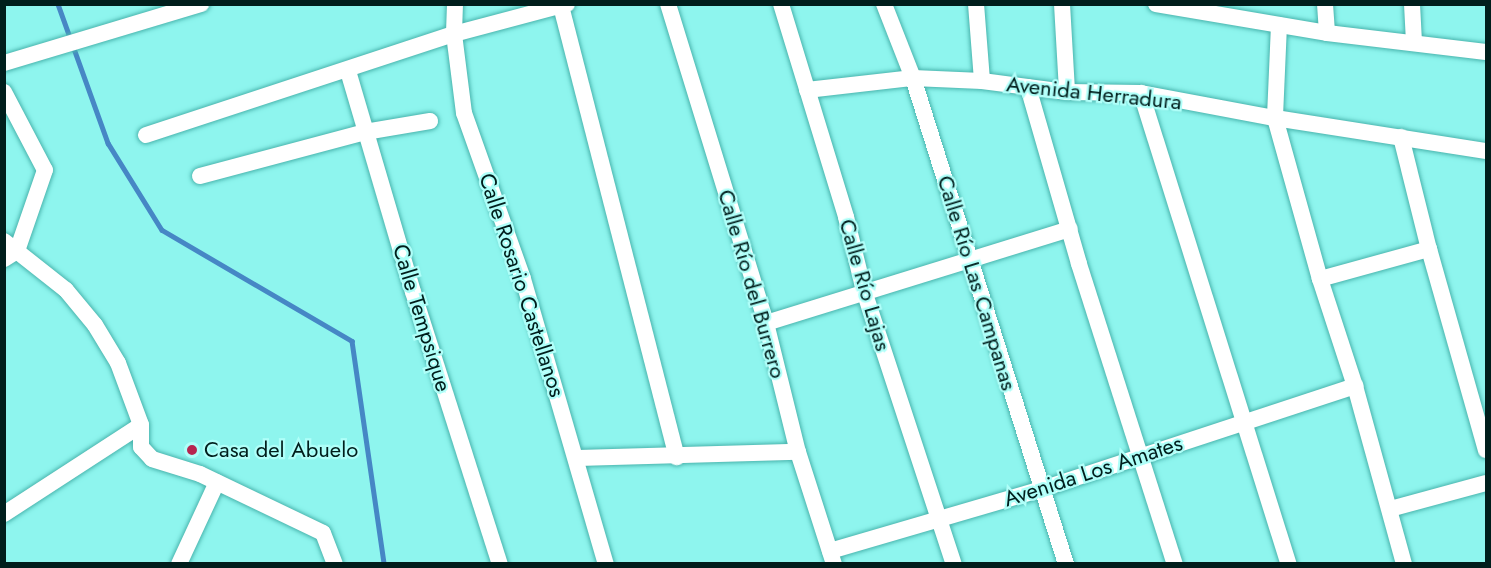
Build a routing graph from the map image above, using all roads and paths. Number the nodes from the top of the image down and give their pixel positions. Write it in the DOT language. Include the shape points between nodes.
graph roads {
  1 [pos="201,4"];
  2 [pos="455,4"];
  3 [pos="668,4"];
  4 [pos="781,4"];
  5 [pos="884,4"];
  6 [pos="976,4"];
  7 [pos="1062,4"];
  8 [pos="1156,4"];
  9 [pos="1325,4"];
  10 [pos="1412,4"];
  11 [pos="564,5"];
  12 [pos="1236,10"];
  13 [pos="1279,25"];
  14 [pos="1327,33"];
  15 [pos="454,34"];
  16 [pos="1414,42"];
  17 [pos="1486,52"];
  18 [pos="4,63"];
  19 [pos="348,71"];
  20 [pos="913,78"];
  21 [pos="982,81"];
  22 [pos="1028,87"];
  23 [pos="807,90"];
  24 [pos="4,92"];
  25 [pos="1067,92"];
  26 [pos="1141,93"];
  27 [pos="1275,118"];
  28 [pos="430,121"];
  29 [pos="365,132"];
  30 [pos="146,135"];
  31 [pos="1401,137"];
  32 [pos="1486,151"];
  33 [pos="200,176"];
  34 [pos="1070,229"];
  35 [pos="1429,249"];
  36 [pos="9,250"];
  37 [pos="969,260"];
  38 [pos="1320,279"];
  39 [pos="864,291"];
  40 [pos="766,323"];
  41 [pos="1355,386"];
  42 [pos="1246,421"];
  43 [pos="141,425"];
  44 [pos="1486,450"];
  45 [pos="798,452"];
  46 [pos="1142,456"];
  47 [pos="677,457"];
  48 [pos="577,458"];
  49 [pos="217,482"];
  50 [pos="1486,483"];
  51 [pos="1042,489"];
  52 [pos="1390,509"];
  53 [pos="4,514"];
  54 [pos="940,519"];
  55 [pos="832,557"];
  56 [pos="178,564"];
  57 [pos="335,564"];
  58 [pos="500,564"];
  59 [pos="606,564"];
  60 [pos="954,564"];
  61 [pos="1065,564"];
  62 [pos="1175,564"];
  63 [pos="1289,564"];
  64 [pos="1404,564"];
  1 -- 18 [label="street"];
  2 -- 15 [label="street, Calle Rosario Castellanos"];
  3 -- 40 [label="street, Calle Río del Burrero"];
  4 -- 23 [label="street, Calle Río Lajas"];
  5 -- 20 [label="street, Calle Río Las Campanas"];
  6 -- 21 [label="street"];
  7 -- 25 [label="street"];
  8 -- 12 [label="street"];
  9 -- 14 [label="street"];
  10 -- 16 [label="street"];
  11 -- 15 [label="street"];
  11 -- 47 [label="street"];
  12 -- 13 [label="street"];
  13 -- 14 [label="street"];
  13 -- 27 [label="street"];
  14 -- 16 [label="street"];
  15 -- 19 [label="street"];
  15 -- 48 [label="street, Calle Rosario Castellanos" via="464,112 523,279"];
  16 -- 17 [label="street"];
  19 -- 29 [label="street, Calle Tempsique"];
  19 -- 30 [label="street"];
  20 -- 21 [label="street, Avenida Herradura"];
  20 -- 23 [label="street, Avenida Herradura"];
  20 -- 37 [label="street, Calle Río Las Campanas"];
  21 -- 22 [label="street, Avenida Herradura"];
  22 -- 25 [label="street, Avenida Herradura"];
  22 -- 34 [label="street"];
  23 -- 39 [label="street, Calle Río Lajas"];
  24 -- 36 [label="street" via="45,170"];
  25 -- 26 [label="street, Avenida Herradura"];
  26 -- 27 [label="street, Avenida Herradura"];
  26 -- 42 [label="street"];
  27 -- 31 [label="street, Avenida Herradura"];
  27 -- 38 [label="street"];
  28 -- 29 [label="street"];
  29 -- 33 [label="street"];
  29 -- 58 [label="street, Calle Tempsique"];
  31 -- 32 [label="street, Avenida Herradura"];
  31 -- 35 [label="street"];
  34 -- 37 [label="street"];
  34 -- 46 [label="street"];
  35 -- 38 [label="street"];
  35 -- 44 [label="street"];
  36 -- 43 [label="street" via="66,290 95,325 118,363"];
  37 -- 39 [label="street"];
  37 -- 51 [label="street, Calle Río Las Campanas"];
  38 -- 41 [label="street"];
  39 -- 40 [label="street"];
  39 -- 54 [label="street, Calle Río Lajas"];
  40 -- 45 [label="street, Calle Río del Burrero"];
  41 -- 42 [label="street, Avenida Los Amates"];
  41 -- 52 [label="street"];
  42 -- 46 [label="street, Avenida Los Amates"];
  42 -- 63 [label="street"];
  43 -- 49 [label="street" via="141,447 152,459"];
  43 -- 53 [label="street"];
  45 -- 47 [label="street"];
  45 -- 55 [label="street, Calle Río del Burrero"];
  46 -- 51 [label="street, Avenida Los Amates"];
  46 -- 62 [label="street"];
  47 -- 48 [label="street"];
  48 -- 59 [label="street, Calle Rosario Castellanos"];
  49 -- 56 [label="street"];
  49 -- 57 [label="street" via="323,533"];
  50 -- 52 [label="street"];
  51 -- 54 [label="street, Avenida Los Amates"];
  51 -- 61 [label="street, Calle Río Las Campanas"];
  52 -- 64 [label="street"];
  54 -- 55 [label="street, Avenida Los Amates"];
  54 -- 60 [label="street, Calle Río Lajas"];
}
